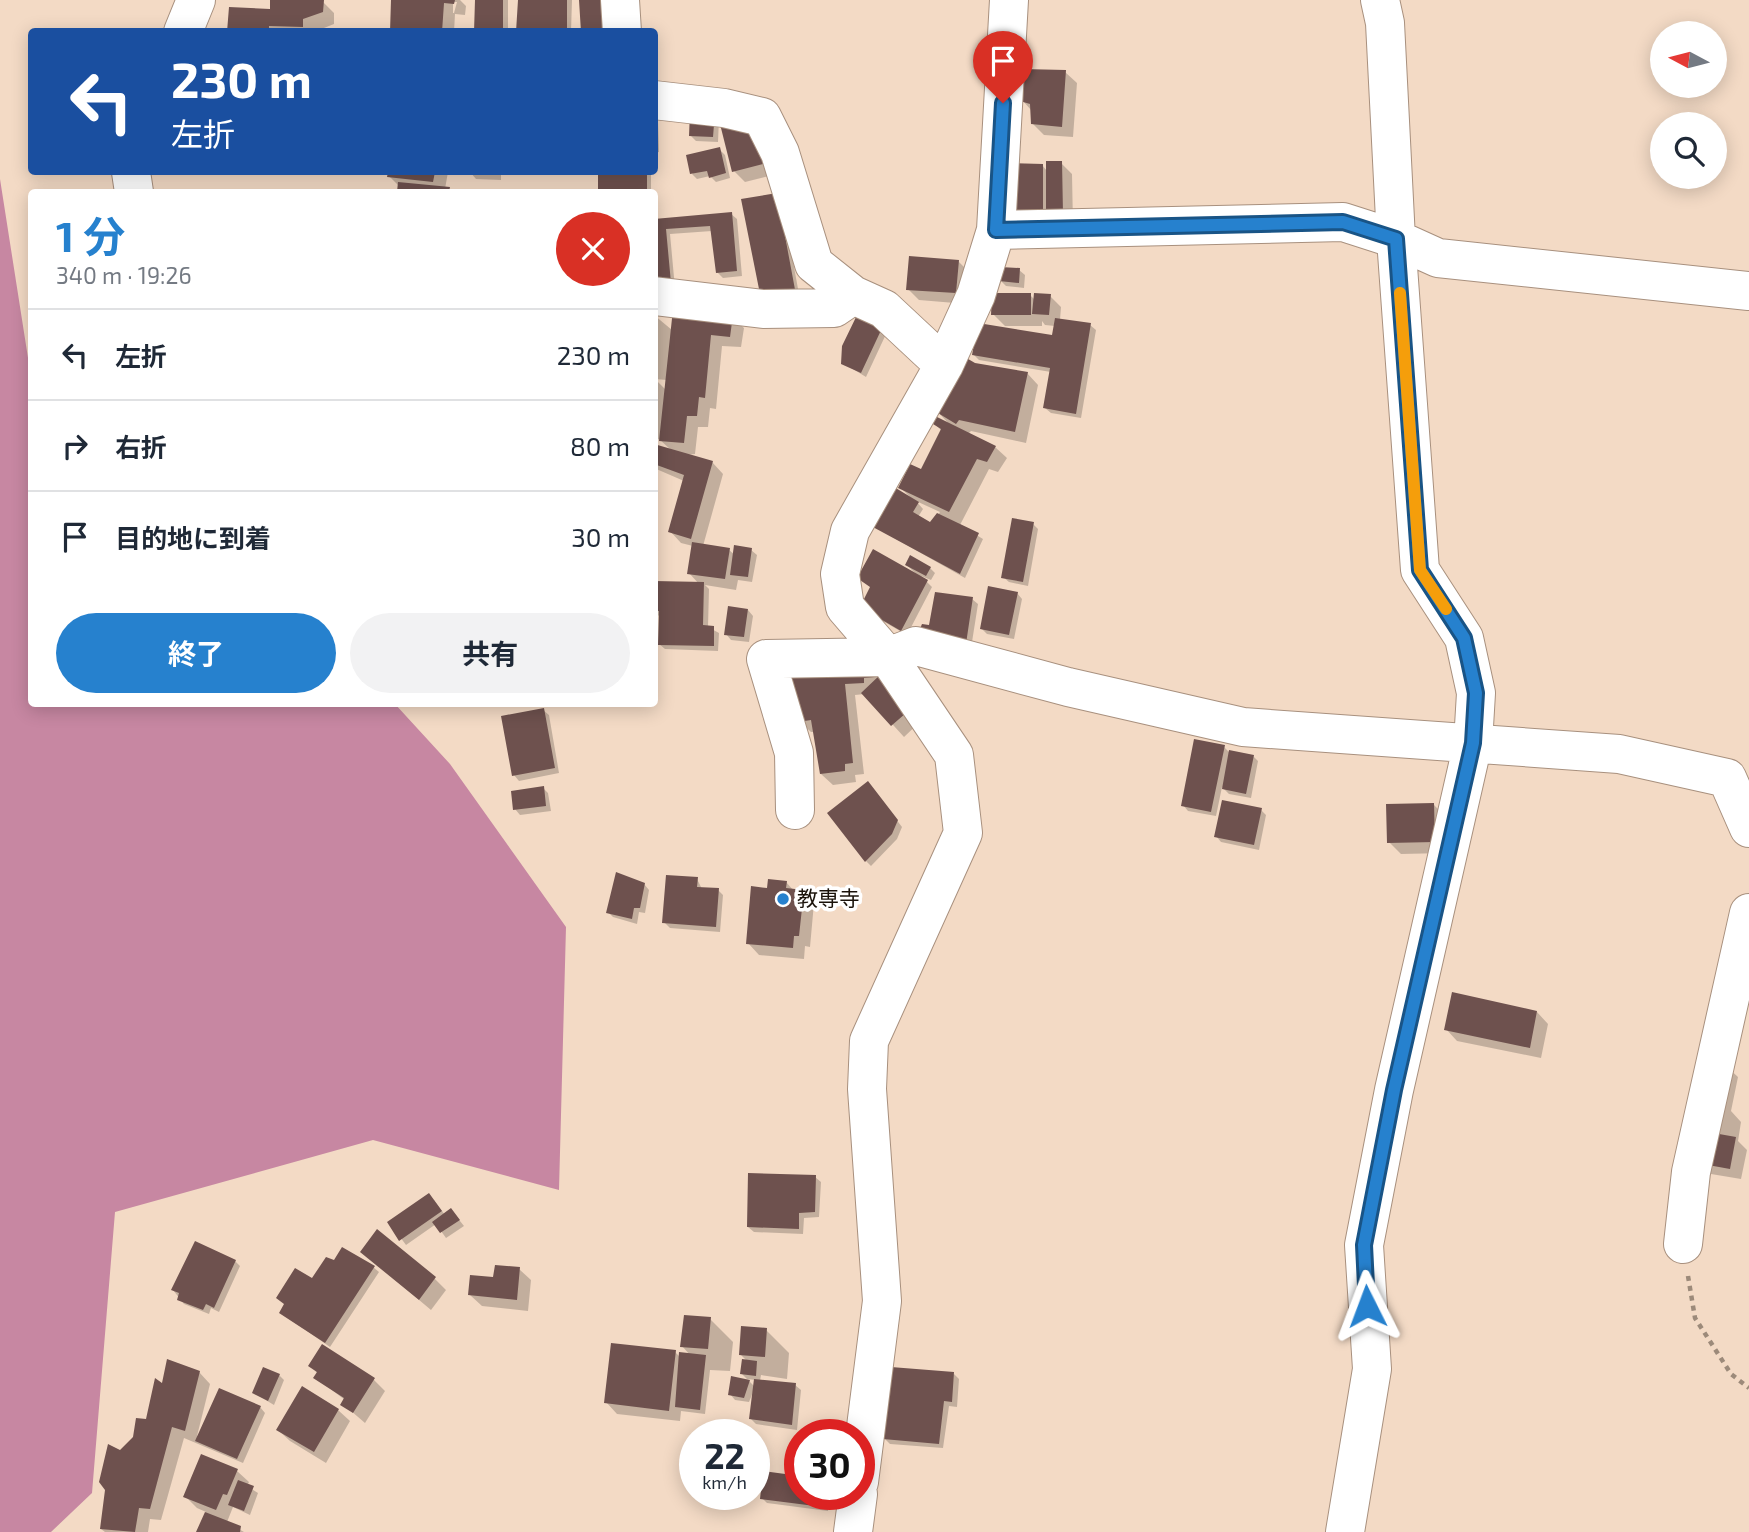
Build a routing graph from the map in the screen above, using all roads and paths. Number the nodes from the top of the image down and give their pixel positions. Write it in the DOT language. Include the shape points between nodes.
graph roads {
  1 [pos="196,0"];
  2 [pos="620,0"];
  3 [pos="1009,0"];
  4 [pos="1381,0"];
  5 [pos="185,28"];
  6 [pos="622,28"];
  7 [pos="658,100"];
  8 [pos="996,230"];
  9 [pos="1396,239"];
  10 [pos="1749,291"];
  11 [pos="853,295"];
  12 [pos="658,296"];
  13 [pos="944,365"];
  14 [pos="888,657"];
  15 [pos="1473,743"];
  16 [pos="795,810"];
  17 [pos="1749,828"];
  18 [pos="1749,913"];
  19 [pos="1683,1244"];
  20 [pos="1749,1388"];
  21 [pos="867,1419"];
  22 [pos="856,1510"];
  23 [pos="853,1532"];
  24 [pos="1345,1532"];
  1 -- 5 [label="street"];
  2 -- 6 [label="street"];
  3 -- 8 [label="street"];
  4 -- 9 [label="street"];
  7 -- 11 [label="street" via="762,117 780,153 814,264"];
  8 -- 9 [label="street" via="1343,222"];
  8 -- 13 [label="street" via="976,295"];
  9 -- 10 [label="street" via="1438,258"];
  9 -- 15 [label="street" via="1420,570 1464,638 1476,693"];
  11 -- 12 [label="street" via="835,308 763,309"];
  11 -- 13 [label="street" via="884,309"];
  13 -- 14 [label="street" via="850,531 840,574 845,607"];
  14 -- 15 [label="street" via="916,646 1243,727"];
  14 -- 16 [label="street" via="766,659 794,753"];
  14 -- 21 [label="street" via="954,755 963,833 869,1041 867,1089 882,1301"];
  15 -- 17 [label="street" via="1619,754 1727,778"];
  15 -- 24 [label="street" via="1394,1090 1364,1245 1372,1369"];
  18 -- 19 [label="street" via="1691,1172"];
  19 -- 20 [label="path" via="1695,1318 1731,1374"];
  22 -- 23 [label="street"];
}
